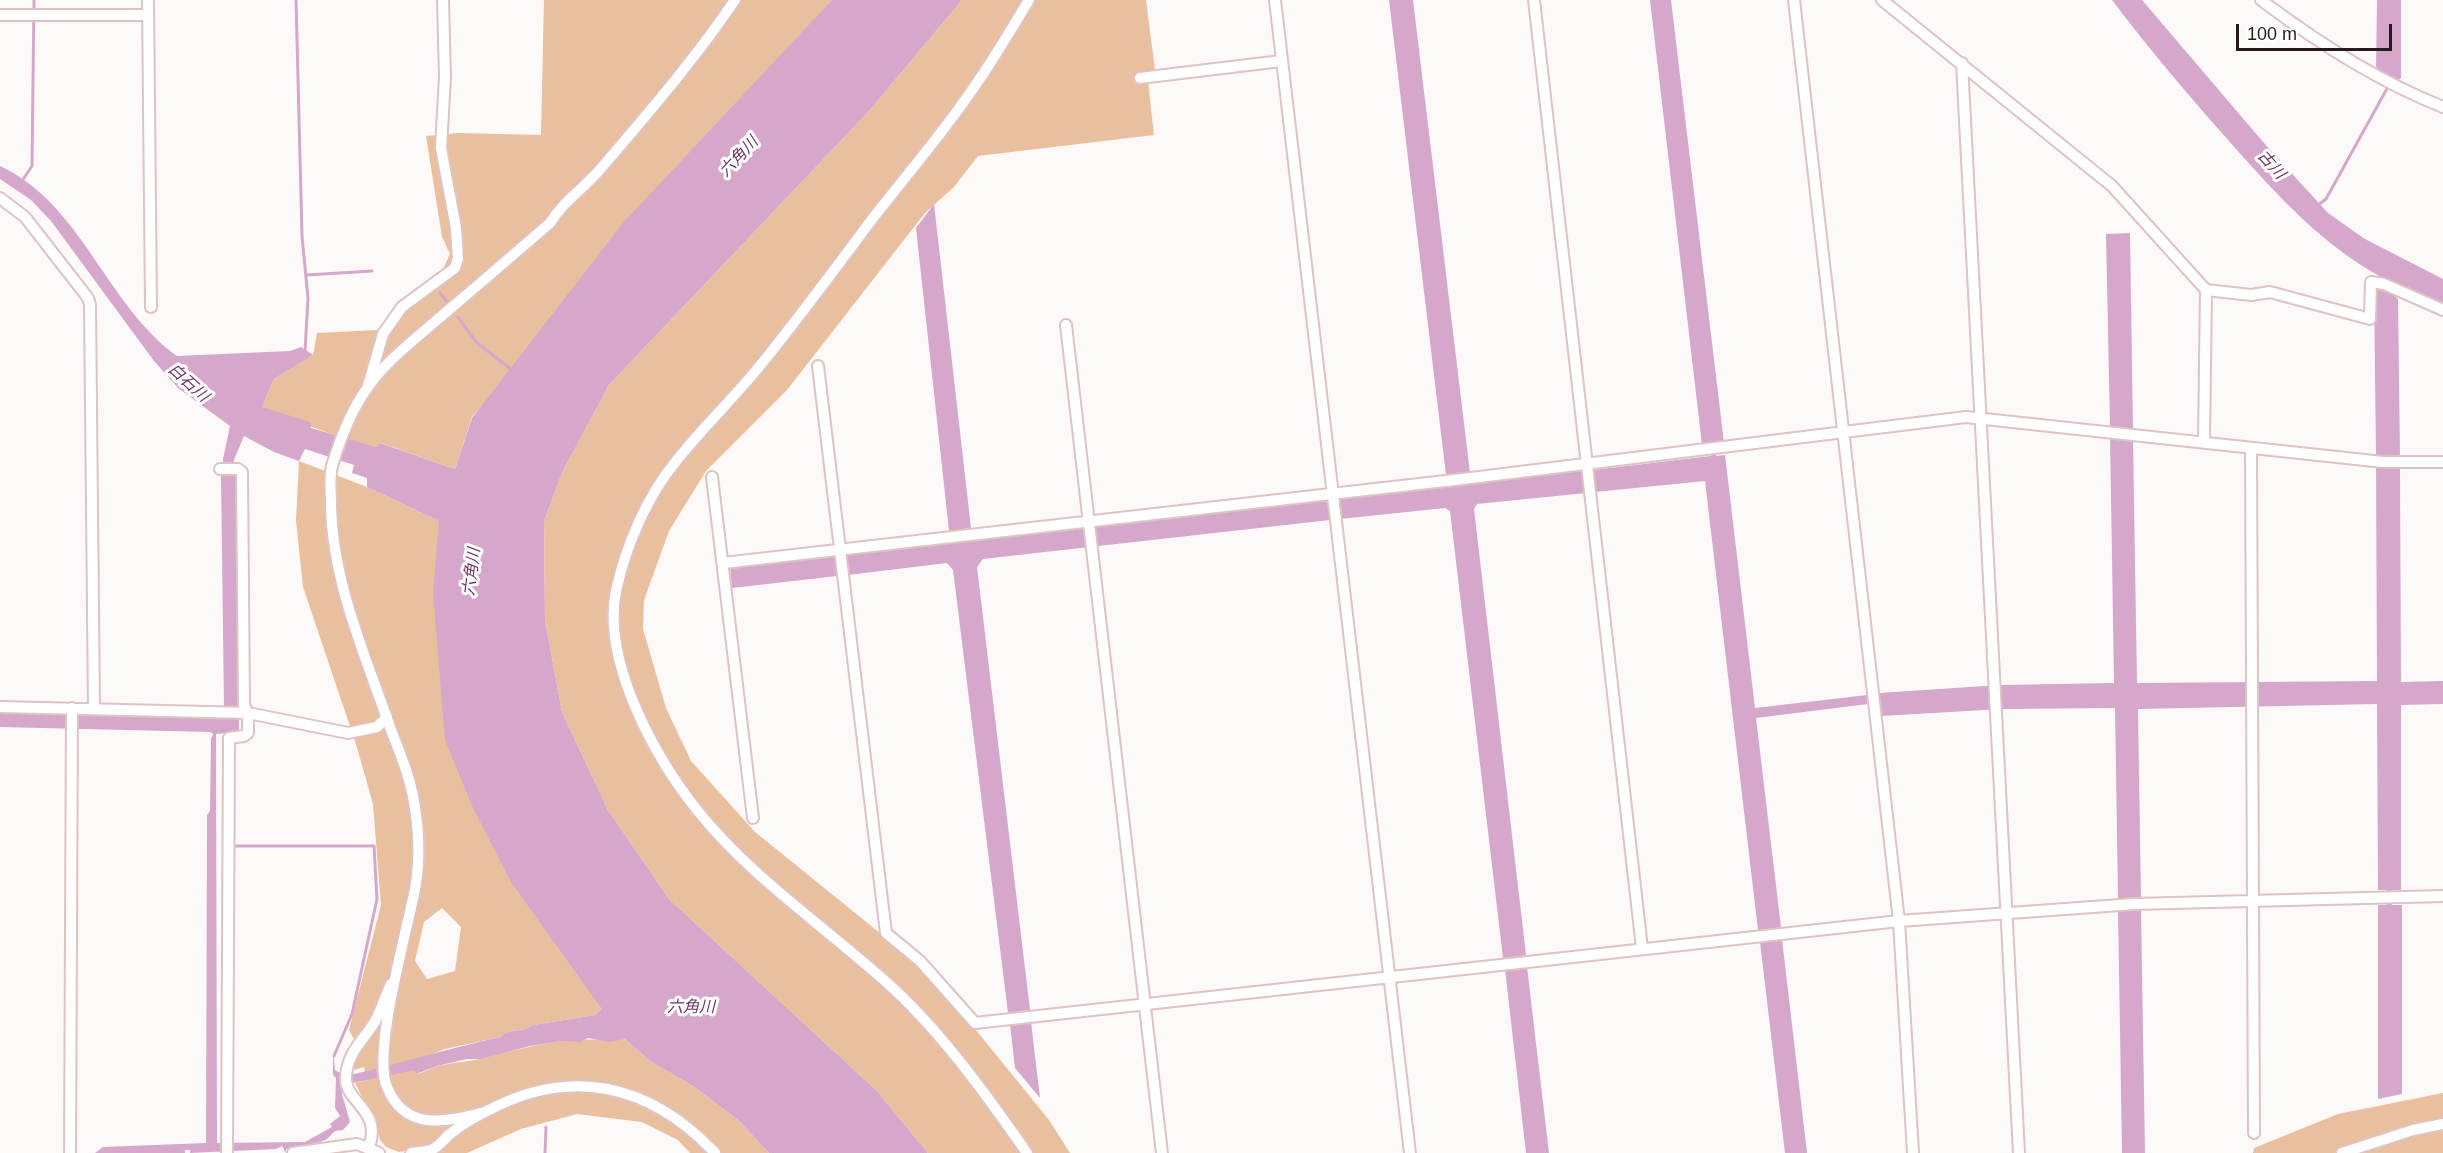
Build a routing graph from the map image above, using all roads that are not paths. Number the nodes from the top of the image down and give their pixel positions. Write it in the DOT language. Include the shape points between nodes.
graph roads {
  1 [pos="148,0"];
  2 [pos="443,0"];
  3 [pos="735,0"];
  4 [pos="1029,0"];
  5 [pos="1275,0"];
  6 [pos="1534,0"];
  7 [pos="1794,0"];
  8 [pos="1882,0"];
  9 [pos="2261,0"];
  10 [pos="0,15"];
  11 [pos="148,15"];
  12 [pos="1281,61"];
  13 [pos="1962,63"];
  14 [pos="1140,78"];
  15 [pos="2443,106"];
  16 [pos="0,198"];
  17 [pos="2206,290"];
  18 [pos="151,307"];
  19 [pos="2443,310"];
  20 [pos="1066,325"];
  21 [pos="818,366"];
  22 [pos="368,387"];
  23 [pos="1982,417"];
  24 [pos="1842,433"];
  25 [pos="2204,441"];
  26 [pos="2252,448"];
  27 [pos="2443,462"];
  28 [pos="1587,464"];
  29 [pos="220,469"];
  30 [pos="712,477"];
  31 [pos="1331,493"];
  32 [pos="1089,520"];
  33 [pos="839,548"];
  34 [pos="723,562"];
  35 [pos="0,707"];
  36 [pos="94,709"];
  37 [pos="72,710"];
  38 [pos="248,713"];
  39 [pos="387,717"];
  40 [pos="753,818"];
  41 [pos="2443,896"];
  42 [pos="2253,901"];
  43 [pos="2008,912"];
  44 [pos="1899,921"];
  45 [pos="1642,948"];
  46 [pos="399,964"];
  47 [pos="1389,975"];
  48 [pos="1144,1003"];
  49 [pos="484,1112"];
  50 [pos="2443,1124"];
  51 [pos="2254,1133"];
  52 [pos="374,1150"];
  53 [pos="70,1153"];
  54 [pos="227,1153"];
  55 [pos="293,1153"];
  56 [pos="411,1153"];
  57 [pos="715,1153"];
  58 [pos="1027,1153"];
  59 [pos="1162,1153"];
  60 [pos="1410,1153"];
  61 [pos="1913,1153"];
  62 [pos="2019,1153"];
  63 [pos="2342,1153"];
  1 -- 11 [label="street"];
  2 -- 22 [label="street" via="445,77 441,148 458,258 455,268 402,307 383,334"];
  3 -- 22 [label="street" via="659,103 586,186 564,202 550,223 401,351"];
  4 -- 58 [label="street" via="982,76 777,345 661,482 629,547 614,610 627,685 641,723 691,802 772,888 897,992 960,1065"];
  5 -- 12 [label="street"];
  6 -- 28 [label="street"];
  7 -- 24 [label="street"];
  8 -- 13 [label="street"];
  9 -- 15 [label="street" via="2390,84"];
  10 -- 11 [label="street"];
  11 -- 18 [label="street"];
  12 -- 14 [label="street"];
  12 -- 31 [label="street"];
  13 -- 17 [label="street" via="2112,186"];
  13 -- 23 [label="street"];
  16 -- 36 [label="street" via="25,217 90,305"];
  17 -- 19 [label="street" via="2251,295 2270,292 2370,319 2371,282"];
  17 -- 25 [label="street"];
  20 -- 32 [label="street"];
  21 -- 33 [label="street"];
  22 -- 39 [label="street" via="344,429 331,470 332,522 342,580"];
  23 -- 24 [label="street"];
  23 -- 25 [label="street"];
  23 -- 43 [label="street"];
  24 -- 28 [label="street"];
  24 -- 44 [label="street"];
  25 -- 26 [label="street"];
  26 -- 27 [label="street" via="2388,462"];
  26 -- 42 [label="street"];
  28 -- 31 [label="street"];
  28 -- 45 [label="street"];
  29 -- 38 [label="street" via="242,472 244,705"];
  30 -- 34 [label="street"];
  31 -- 32 [label="street"];
  31 -- 47 [label="street"];
  32 -- 33 [label="street"];
  32 -- 48 [label="street"];
  33 -- 34 [label="street"];
  33 -- 48 [label="street" via="886,933 920,960 975,1023"];
  34 -- 40 [label="street"];
  35 -- 37 [label="street"];
  36 -- 37 [label="street"];
  36 -- 38 [label="street"];
  37 -- 53 [label="street"];
  38 -- 39 [label="street" via="348,733 378,727"];
  38 -- 54 [label="street" via="248,733 229,738"];
  39 -- 46 [label="street" via="412,793 417,840 415,888"];
  41 -- 42 [label="street"];
  42 -- 43 [label="street"];
  42 -- 51 [label="street"];
  43 -- 44 [label="street"];
  43 -- 62 [label="street"];
  44 -- 45 [label="street"];
  44 -- 61 [label="street"];
  45 -- 47 [label="street"];
  46 -- 49 [label="street" via="382,1055 385,1084 393,1100 404,1114 413,1118 454,1118"];
  46 -- 52 [label="street" via="374,1023 350,1056 347,1080 370,1119"];
  47 -- 48 [label="street"];
  47 -- 60 [label="street"];
  48 -- 59 [label="street"];
  49 -- 56 [label="street" via="434,1149"];
  49 -- 57 [label="street" via="547,1089 594,1085 620,1089 675,1118"];
  50 -- 63 [label="street"];
  52 -- 55 [label="street" via="357,1143"];
}
